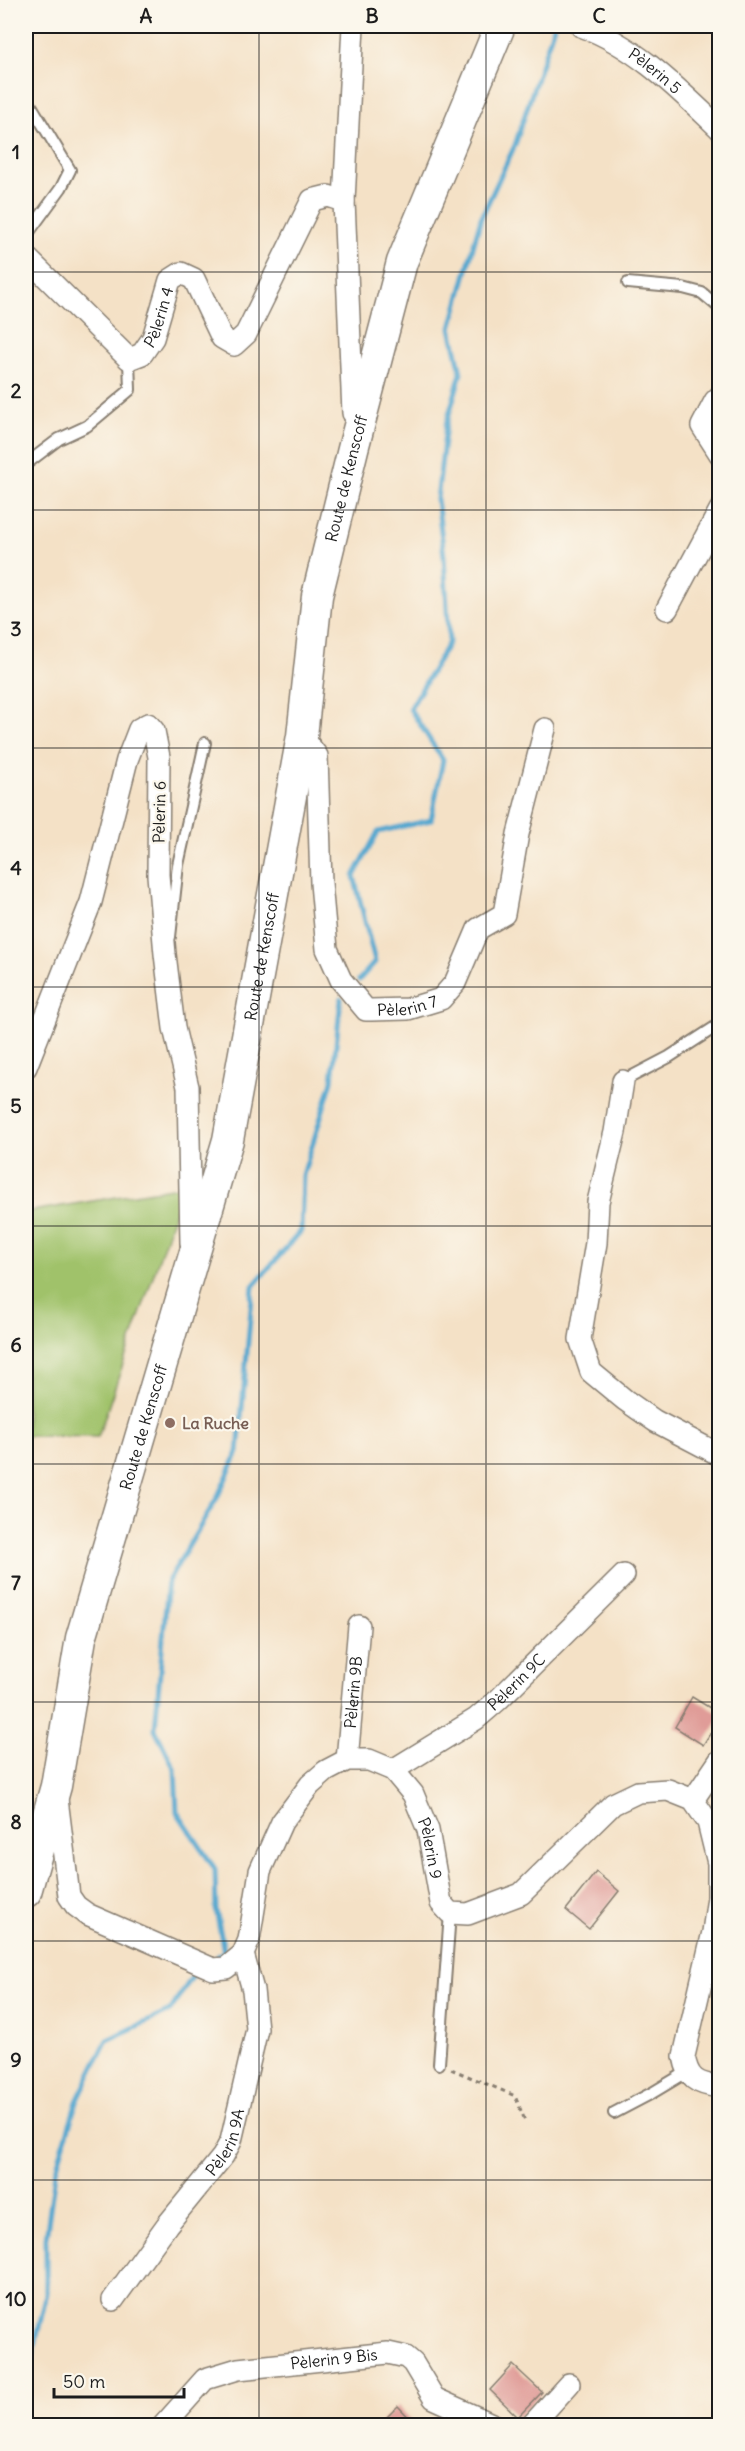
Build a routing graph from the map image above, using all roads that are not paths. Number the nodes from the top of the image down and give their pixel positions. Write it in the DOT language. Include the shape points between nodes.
graph roads {
  1 [pos="353,26"];
  2 [pos="500,26"];
  3 [pos="581,26"];
  4 [pos="26,97"];
  5 [pos="720,129"];
  6 [pos="344,201"];
  7 [pos="26,236"];
  8 [pos="26,257"];
  9 [pos="628,283"];
  10 [pos="720,308"];
  11 [pos="129,359"];
  12 [pos="720,396"];
  13 [pos="360,423"];
  14 [pos="720,454"];
  15 [pos="26,464"];
  16 [pos="720,510"];
  17 [pos="667,609"];
  18 [pos="545,729"];
  19 [pos="302,736"];
  20 [pos="205,743"];
  21 [pos="165,954"];
  22 [pos="720,1024"];
  23 [pos="26,1067"];
  24 [pos="623,1081"];
  25 [pos="191,1267"];
  26 [pos="720,1455"];
  27 [pos="624,1575"];
  28 [pos="359,1626"];
  29 [pos="347,1760"];
  30 [pos="720,1760"];
  31 [pos="393,1770"];
  32 [pos="56,1786"];
  33 [pos="693,1800"];
  34 [pos="26,1892"];
  35 [pos="450,1912"];
  36 [pos="243,1954"];
  37 [pos="439,2064"];
  38 [pos="687,2072"];
  39 [pos="720,2087"];
  40 [pos="614,2113"];
  41 [pos="113,2300"];
  42 [pos="569,2384"];
  43 [pos="163,2426"];
  44 [pos="496,2426"];
  45 [pos="531,2426"];
  1 -- 6 [label="street"];
  2 -- 13 [label="main road, Route de Kenscoff" via="402,262"];
  3 -- 5 [label="street, Pèlerin 5" via="646,63"];
  4 -- 7 [label="lane" via="70,170"];
  6 -- 11 [label="street, Pèlerin 4" via="328,196 312,200 246,334 234,345 222,338 194,279 181,273 170,280 153,338 142,354"];
  6 -- 13 [label="street" via="353,413"];
  8 -- 11 [label="street, Pèlerin 4"];
  9 -- 10 [label="lane" via="702,293"];
  11 -- 15 [label="lane" via="130,390 87,426 59,439"];
  12 -- 14 [label="street" via="702,426"];
  13 -- 19 [label="main road, Route de Kenscoff" via="317,596"];
  16 -- 17 [label="street"];
  18 -- 19 [label="street, Pèlerin 7" via="518,834 504,914 478,929 454,983 441,999 408,1008 371,1010 366,1010 341,980 327,949 317,756"];
  19 -- 25 [label="main road, Route de Kenscoff" via="228,1140"];
  20 -- 21 [label="lane" via="178,865 172,930"];
  21 -- 23 [label="street, Pèlerin 6" via="158,875 159,758 154,731 148,724 138,729 91,902"];
  21 -- 25 [label="street, Pèlerin 6" via="174,1028 188,1087"];
  22 -- 24 [label="lane" via="669,1058"];
  24 -- 26 [label="street" via="598,1202 596,1243 580,1338 591,1372 655,1421"];
  25 -- 32 [label="main road, Route de Kenscoff" via="81,1638"];
  27 -- 31 [label="street, Pèlerin 9C" via="476,1719"];
  28 -- 29 [label="street, Pèlerin 9B"];
  29 -- 31 [label="street" via="369,1760"];
  29 -- 36 [label="street" via="310,1785 282,1822 260,1871 249,1940"];
  30 -- 33 [label="street"];
  31 -- 35 [label="street, Pèlerin 9" via="413,1794 428,1830 441,1903"];
  32 -- 34 [label="main road, Route de Kenscoff"];
  32 -- 36 [label="street" via="69,1896 76,1906 213,1969 226,1968"];
  33 -- 35 [label="street" via="668,1790 638,1792 613,1804 521,1894 468,1914"];
  33 -- 38 [label="street" via="708,1822 718,1863 718,1897 684,2056"];
  35 -- 37 [label="lane"];
  36 -- 41 [label="street, Pèlerin 9A" via="253,1990 257,2029 231,2140 223,2156"];
  38 -- 39 [label="street" via="695,2080"];
  38 -- 40 [label="lane"];
  42 -- 45 [label="street"];
  43 -- 44 [label="street, Pèlerin 9 Bis" via="205,2379 238,2369 388,2353 413,2363 434,2398"];
}
